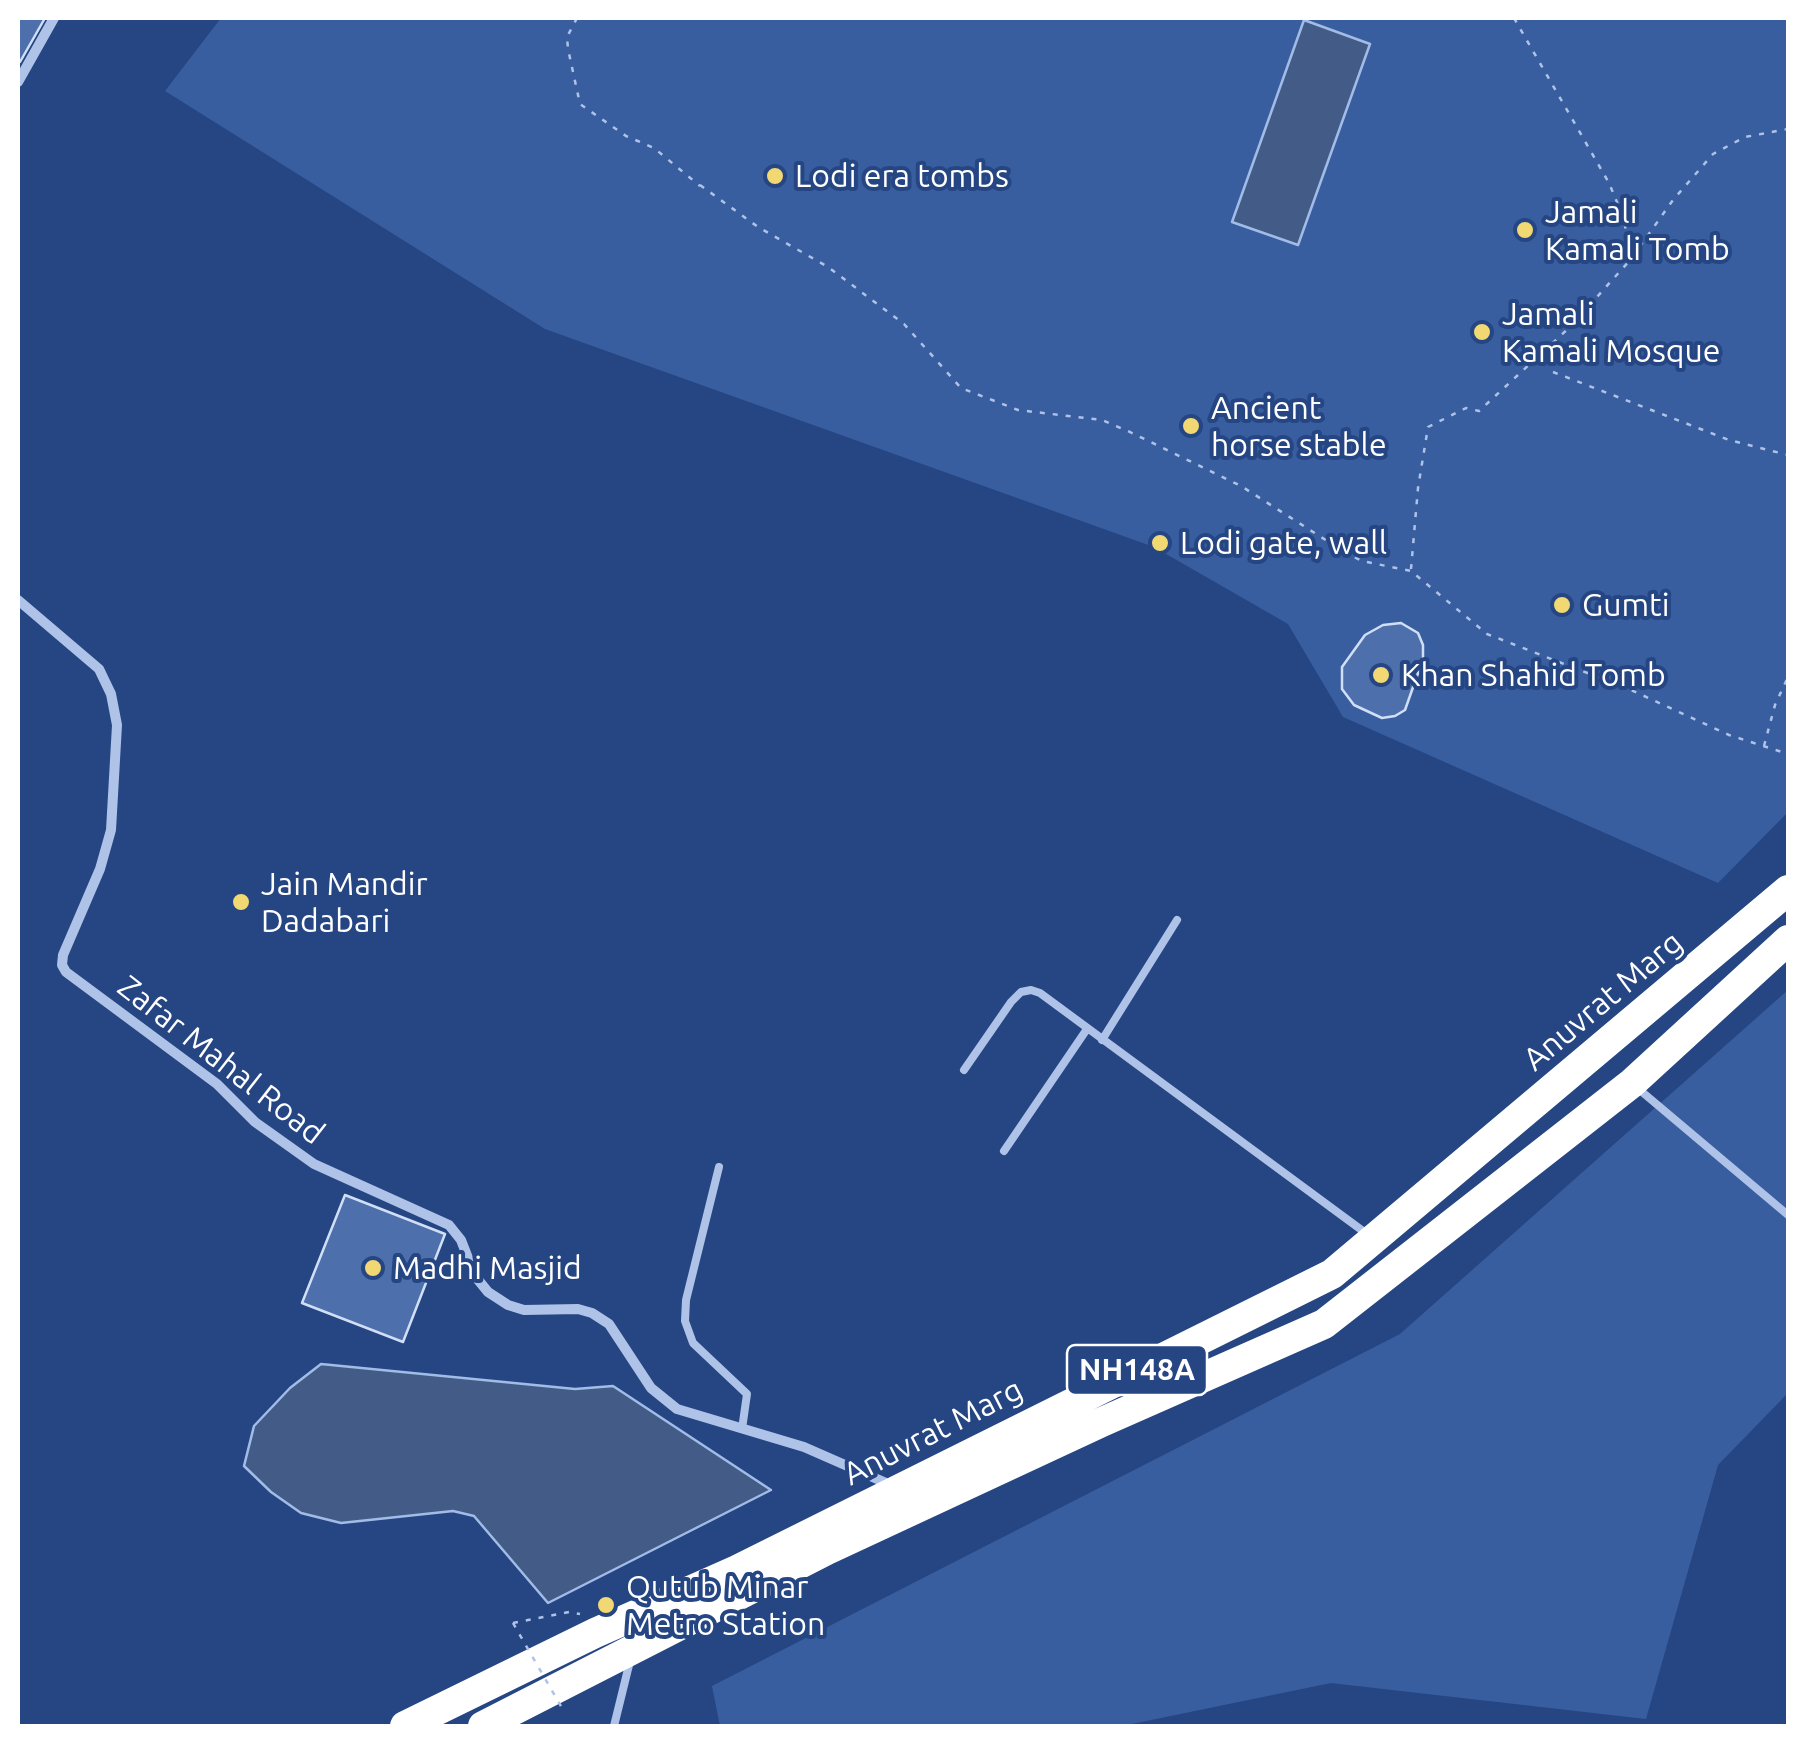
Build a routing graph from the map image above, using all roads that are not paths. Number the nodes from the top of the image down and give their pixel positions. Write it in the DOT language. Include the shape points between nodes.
graph roads {
  1 [pos="54,18"];
  2 [pos="18,82"];
  3 [pos="18,600"];
  4 [pos="1788,890"];
  5 [pos="1177,920"];
  6 [pos="1788,940"];
  7 [pos="1087,1029"];
  8 [pos="1102,1040"];
  9 [pos="964,1070"];
  10 [pos="1632,1083"];
  11 [pos="1004,1151"];
  12 [pos="720,1167"];
  13 [pos="1788,1214"];
  14 [pos="1375,1240"];
  15 [pos="742,1429"];
  16 [pos="900,1489"];
  17 [pos="634,1647"];
  18 [pos="406,1726"];
  19 [pos="483,1726"];
  20 [pos="614,1726"];
  1 -- 2 [label="street"];
  3 -- 15 [label="street, Zafar Mahal Road" via="99,670 117,725 111,830 63,956 66,972 298,1153 449,1225 488,1292 524,1310 592,1313 609,1324 662,1399 677,1410"];
  4 -- 14 [label="highway, Anuvrat Marg / NH148A"];
  5 -- 8 [label="lane"];
  6 -- 10 [label="highway, Anuvrat Marg / NH148A"];
  7 -- 8 [label="lane"];
  7 -- 9 [label="lane" via="1040,992 1021,992"];
  7 -- 11 [label="lane"];
  8 -- 14 [label="lane"];
  10 -- 13 [label="lane"];
  10 -- 17 [label="highway, Anuvrat Marg / NH148A" via="1324,1324 890,1520"];
  12 -- 15 [label="lane" via="685,1321 693,1343 747,1394"];
  14 -- 16 [label="highway, Anuvrat Marg / NH148A" via="1332,1274"];
  15 -- 16 [label="street, Zafar Mahal Road" via="804,1447"];
  16 -- 18 [label="highway, Anuvrat Marg / NH148A"];
  17 -- 19 [label="highway, Anuvrat Marg / NH148A"];
  17 -- 20 [label="lane"];
}
